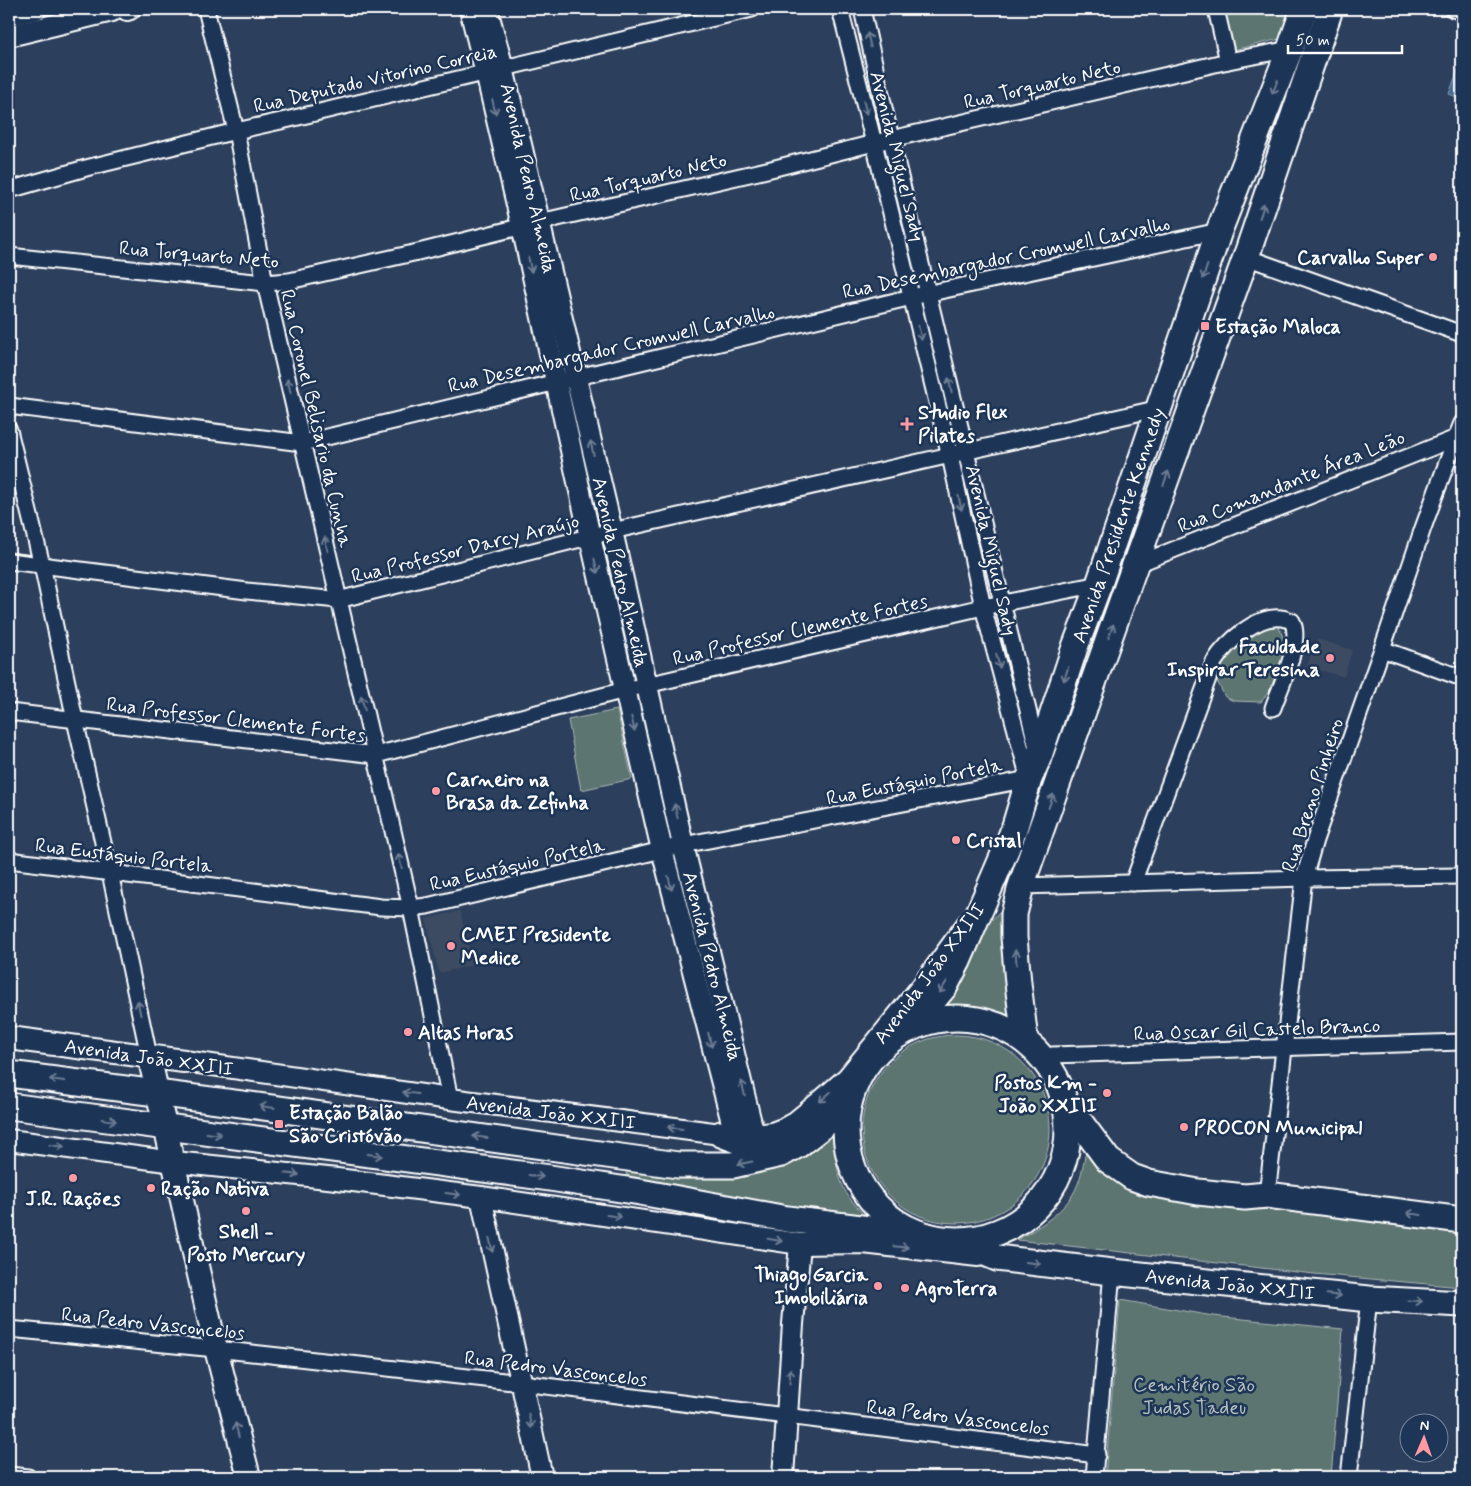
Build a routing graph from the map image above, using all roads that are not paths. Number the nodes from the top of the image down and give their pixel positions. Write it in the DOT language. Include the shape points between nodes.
graph roads {
  1 [pos="36,9"];
  2 [pos="121,9"];
  3 [pos="206,9"];
  4 [pos="470,9"];
  5 [pos="487,9"];
  6 [pos="752,9"];
  7 [pos="840,9"];
  8 [pos="862,9"];
  9 [pos="1216,9"];
  10 [pos="1304,9"];
  11 [pos="1330,9"];
  12 [pos="1453,9"];
  13 [pos="1462,12"];
  14 [pos="9,16"];
  15 [pos="9,36"];
  16 [pos="1290,50"];
  17 [pos="1228,62"];
  18 [pos="495,70"];
  19 [pos="236,130"];
  20 [pos="891,139"];
  21 [pos="874,143"];
  22 [pos="9,190"];
  23 [pos="531,224"];
  24 [pos="1219,231"];
  25 [pos="9,256"];
  26 [pos="1246,257"];
  27 [pos="265,283"];
  28 [pos="928,293"];
  29 [pos="912,297"];
  30 [pos="1462,334"];
  31 [pos="575,377"];
  32 [pos="556,382"];
  33 [pos="9,406"];
  34 [pos="1160,408"];
  35 [pos="1462,423"];
  36 [pos="9,430"];
  37 [pos="1459,436"];
  38 [pos="302,442"];
  39 [pos="966,452"];
  40 [pos="950,456"];
  41 [pos="612,531"];
  42 [pos="590,537"];
  43 [pos="9,560"];
  44 [pos="42,565"];
  45 [pos="1135,565"];
  46 [pos="1099,584"];
  47 [pos="338,600"];
  48 [pos="1003,603"];
  49 [pos="983,607"];
  50 [pos="1382,649"];
  51 [pos="1462,678"];
  52 [pos="646,685"];
  53 [pos="625,690"];
  54 [pos="1273,708"];
  55 [pos="9,712"];
  56 [pos="75,720"];
  57 [pos="376,755"];
  58 [pos="1039,756"];
  59 [pos="1029,779"];
  60 [pos="683,845"];
  61 [pos="662,850"];
  62 [pos="9,860"];
  63 [pos="110,873"];
  64 [pos="1462,876"];
  65 [pos="1304,878"];
  66 [pos="1133,883"];
  67 [pos="1021,886"];
  68 [pos="987,896"];
  69 [pos="412,908"];
  70 [pos="1018,983"];
  71 [pos="908,1028"];
  72 [pos="9,1038"];
  73 [pos="1025,1040"];
  74 [pos="1462,1042"];
  75 [pos="1285,1048"];
  76 [pos="1052,1055"];
  77 [pos="150,1056"];
  78 [pos="184,1061"];
  79 [pos="9,1074"];
  80 [pos="852,1088"];
  81 [pos="158,1093"];
  82 [pos="450,1099"];
  83 [pos="1065,1102"];
  84 [pos="9,1106"];
  85 [pos="165,1127"];
  86 [pos="818,1130"];
  87 [pos="736,1135"];
  88 [pos="9,1140"];
  89 [pos="174,1162"];
  90 [pos="1267,1196"];
  91 [pos="481,1197"];
  92 [pos="705,1204"];
  93 [pos="1462,1220"];
  94 [pos="927,1236"];
  95 [pos="953,1240"];
  96 [pos="800,1244"];
  97 [pos="863,1244"];
  98 [pos="998,1258"];
  99 [pos="1112,1272"];
  100 [pos="1369,1299"];
  101 [pos="1462,1304"];
  102 [pos="9,1328"];
  103 [pos="216,1349"];
  104 [pos="522,1383"];
  105 [pos="788,1416"];
  106 [pos="1097,1455"];
  107 [pos="9,1475"];
  108 [pos="28,1477"];
  109 [pos="250,1477"];
  110 [pos="542,1477"];
  111 [pos="783,1477"];
  112 [pos="1094,1477"];
  113 [pos="1349,1477"];
  1 -- 14 [label="street"];
  2 -- 15 [label="street"];
  3 -- 19 [label="street, Rua Coronel Belisario da Cunha"];
  4 -- 18 [label="street, Avenida Pedro Almeida"];
  5 -- 18 [label="street, Avenida Pedro Almeida"];
  6 -- 18 [label="street, Rua Deputado Vitorino Correia"];
  7 -- 21 [label="street, Avenida Miguel Sady, one-way"];
  20 -- 8 [label="street, Avenida Miguel Sady, one-way"];
  9 -- 17 [label="street"];
  10 -- 16 [label="main road, Avenida Presidente Kennedy"];
  26 -- 11 [label="main road, Avenida Presidente Kennedy, one-way"];
  12 -- 13 [label="street"];
  16 -- 17 [label="street, Rua Torquarto Neto"];
  16 -- 24 [label="main road, Avenida Presidente Kennedy, one-way"];
  17 -- 20 [label="street, Rua Torquarto Neto"];
  18 -- 19 [label="street, Rua Deputado Vitorino Correia"];
  18 -- 23 [label="street, Avenida Pedro Almeida"];
  19 -- 22 [label="street, Rua Deputado Vitorino Correia"];
  19 -- 27 [label="street, Rua Coronel Belisario da Cunha"];
  20 -- 21 [label="street, Rua Torquarto Neto"];
  20 -- 28 [label="street, Avenida Miguel Sady"];
  21 -- 23 [label="street, Rua Torquarto Neto"];
  21 -- 29 [label="street, Avenida Miguel Sady"];
  23 -- 27 [label="street, Rua Torquarto Neto" via="332,272"];
  23 -- 31 [label="street, Avenida Pedro Almeida"];
  23 -- 32 [label="street, Avenida Pedro Almeida, one-way"];
  24 -- 28 [label="street, Rua Desembargador Cromwell Carvalho"];
  24 -- 34 [label="main road, Avenida Presidente Kennedy, one-way"];
  25 -- 27 [label="street, Rua Torquarto Neto"];
  26 -- 30 [label="street"];
  45 -- 26 [label="main road, Avenida Presidente Kennedy, one-way"];
  38 -- 27 [label="street, Rua Coronel Belisario da Cunha, one-way"];
  28 -- 29 [label="street, Rua Desembargador Cromwell Carvalho"];
  39 -- 28 [label="street, Avenida Miguel Sady, one-way"];
  29 -- 31 [label="street, Rua Desembargador Cromwell Carvalho"];
  29 -- 40 [label="street, Avenida Miguel Sady, one-way"];
  31 -- 32 [label="street, Rua Desembargador Cromwell Carvalho"];
  41 -- 31 [label="street, Avenida Pedro Almeida, one-way"];
  32 -- 38 [label="street, Rua Desembargador Cromwell Carvalho"];
  32 -- 42 [label="street, Avenida Pedro Almeida"];
  33 -- 38 [label="street, Rua Desembargador Cromwell Carvalho"];
  34 -- 39 [label="street, Rua Professor Darcy Araújo"];
  34 -- 46 [label="main road, Avenida Presidente Kennedy"];
  35 -- 37 [label="street, Rua Breno Pinheiro"];
  36 -- 44 [label="street"];
  37 -- 45 [label="street, Rua Comandante Área Leão"];
  37 -- 50 [label="street, Rua Breno Pinheiro" via="1423,528"];
  47 -- 38 [label="street, Rua Coronel Belisario da Cunha, one-way"];
  39 -- 40 [label="street, Rua Professor Darcy Araújo"];
  39 -- 48 [label="street, Avenida Miguel Sady"];
  40 -- 41 [label="street, Rua Professor Darcy Araújo"];
  40 -- 49 [label="street, Avenida Miguel Sady, one-way"];
  41 -- 42 [label="street, Rua Professor Darcy Araújo"];
  41 -- 52 [label="street, Avenida Pedro Almeida"];
  42 -- 47 [label="street, Rua Professor Darcy Araújo"];
  42 -- 53 [label="street, Avenida Pedro Almeida, one-way"];
  43 -- 44 [label="street, Rua Professor Darcy Araújo"];
  44 -- 47 [label="street, Rua Professor Darcy Araújo"];
  44 -- 56 [label="street"];
  67 -- 45 [label="main road, Avenida Presidente Kennedy, one-way"];
  46 -- 48 [label="street, Rua Professor Clemente Fortes"];
  46 -- 58 [label="main road, Avenida Presidente Kennedy, one-way"];
  57 -- 47 [label="street, Rua Coronel Belisario da Cunha, one-way"];
  48 -- 49 [label="street, Rua Professor Clemente Fortes"];
  48 -- 58 [label="street, Avenida Miguel Sady"];
  49 -- 52 [label="street, Rua Professor Clemente Fortes"];
  49 -- 59 [label="street, Avenida Miguel Sady, one-way"];
  50 -- 51 [label="street"];
  50 -- 65 [label="street, Rua Breno Pinheiro"];
  52 -- 53 [label="street, Rua Professor Clemente Fortes"];
  60 -- 52 [label="street, Avenida Pedro Almeida, one-way"];
  53 -- 57 [label="street, Rua Professor Clemente Fortes"];
  53 -- 61 [label="street, Avenida Pedro Almeida, one-way"];
  54 -- 66 [label="street" via="1295,641 1292,621 1281,618 1263,621 1242,632 1214,662"];
  55 -- 56 [label="street, Rua Professor Clemente Fortes"];
  56 -- 57 [label="street, Rua Professor Clemente Fortes"];
  56 -- 63 [label="street"];
  69 -- 57 [label="street, Rua Coronel Belisario da Cunha, one-way"];
  58 -- 59 [label="main road, Avenida Presidente Kennedy"];
  59 -- 60 [label="street, Rua Eustáquio Portela"];
  59 -- 68 [label="main road, Avenida Presidente Kennedy" via="1015,826"];
  60 -- 61 [label="street, Rua Eustáquio Portela"];
  87 -- 60 [label="street, Avenida Pedro Almeida, one-way"];
  61 -- 69 [label="street, Rua Eustáquio Portela"];
  61 -- 87 [label="street, Avenida Pedro Almeida, one-way"];
  62 -- 63 [label="street, Rua Eustáquio Portela"];
  63 -- 69 [label="street, Rua Eustáquio Portela" via="381,907"];
  77 -- 63 [label="street, one-way"];
  64 -- 65 [label="street"];
  65 -- 66 [label="street"];
  65 -- 75 [label="street, Rua Breno Pinheiro"];
  66 -- 67 [label="street"];
  70 -- 67 [label="main road, Avenida Presidente Kennedy, one-way" via="1014,914"];
  68 -- 71 [label="main road, Avenida Presidente Kennedy, one-way" via="945,986"];
  68 -- 87 [label="street, Avenida João XXIII, one-way" via="922,986 847,1078 785,1128"];
  69 -- 82 [label="street, Rua Coronel Belisario da Cunha"];
  70 -- 73 [label="main road, Avenida Presidente Kennedy"];
  70 -- 76 [label="main road"];
  71 -- 73 [label="main road" via="937,1019 968,1018 998,1025"];
  71 -- 80 [label="main road" via="885,1043 866,1063"];
  72 -- 77 [label="main road, Avenida João XXIII"];
  73 -- 83 [label="main road" via="1050,1068"];
  74 -- 75 [label="street, Rua Oscar Gil Castelo Branco"];
  75 -- 76 [label="street, Rua Oscar Gil Castelo Branco"];
  75 -- 90 [label="street, Rua Breno Pinheiro"];
  76 -- 90 [label="main road" via="1107,1136 1132,1159 1158,1170 1246,1187"];
  77 -- 78 [label="main road, Avenida João XXIII"];
  77 -- 81 [label="main road"];
  82 -- 78 [label="street, Avenida João XXIII, one-way"];
  81 -- 79 [label="main road, Avenida João XXIII, one-way"];
  80 -- 86 [label="main road, Avenida João XXIII" via="830,1120"];
  80 -- 94 [label="main road" via="844,1127 847,1153 856,1178 871,1201 885,1214 902,1226"];
  81 -- 85 [label="main road"];
  86 -- 81 [label="main road, Avenida João XXIII, one-way" via="781,1154 734,1165 678,1165"];
  87 -- 82 [label="street, Avenida João XXIII, one-way"];
  83 -- 90 [label="main road" via="1108,1160 1132,1177 1198,1192"];
  83 -- 95 [label="main road" via="1067,1147 1059,1175 1043,1200 1008,1228 978,1239"];
  84 -- 85 [label="main road, one-way"];
  85 -- 89 [label="main road"];
  85 -- 92 [label="main road, one-way" via="550,1178"];
  86 -- 87 [label="main road" via="767,1145 745,1144"];
  88 -- 89 [label="street, Avenida João XXIII, one-way"];
  89 -- 91 [label="street, Avenida João XXIII, one-way"];
  89 -- 103 [label="main road"];
  93 -- 90 [label="main road, one-way"];
  91 -- 96 [label="street, Avenida João XXIII, one-way"];
  91 -- 104 [label="street, one-way"];
  92 -- 94 [label="main road" via="787,1219"];
  92 -- 97 [label="main road" via="728,1216"];
  94 -- 95 [label="main road"];
  95 -- 98 [label="main road, Avenida João XXIII"];
  96 -- 97 [label="street, Avenida João XXIII"];
  105 -- 96 [label="street, one-way"];
  97 -- 98 [label="street, Avenida João XXIII, one-way"];
  98 -- 99 [label="main road, Avenida João XXIII, one-way"];
  99 -- 100 [label="main road, Avenida João XXIII, one-way"];
  99 -- 106 [label="street"];
  100 -- 101 [label="main road, Avenida João XXIII, one-way"];
  100 -- 113 [label="street"];
  102 -- 103 [label="street, Rua Pedro Vasconcelos"];
  103 -- 104 [label="street, Rua Pedro Vasconcelos"];
  109 -- 103 [label="main road, one-way"];
  104 -- 105 [label="street, Rua Pedro Vasconcelos"];
  104 -- 110 [label="street, one-way"];
  105 -- 106 [label="street, Rua Pedro Vasconcelos"];
  105 -- 111 [label="street"];
  106 -- 112 [label="street"];
  107 -- 108 [label="street"];
}
